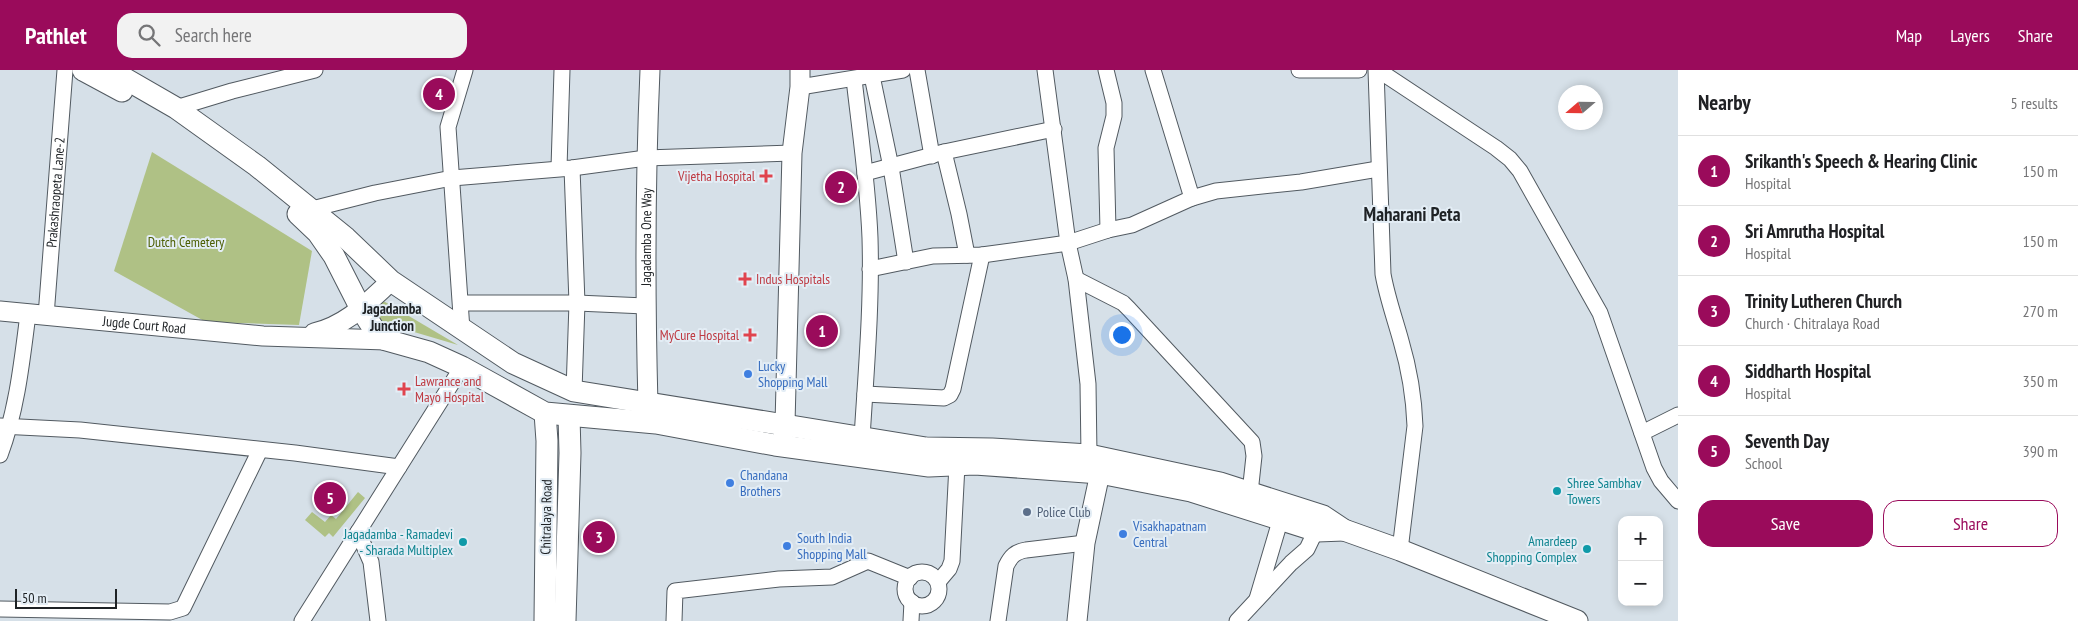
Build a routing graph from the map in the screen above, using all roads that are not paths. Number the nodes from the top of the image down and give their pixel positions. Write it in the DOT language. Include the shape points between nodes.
graph roads {
  1 [pos="65,70"];
  2 [pos="83,70"];
  3 [pos="110,70"];
  4 [pos="315,70"];
  5 [pos="465,70"];
  6 [pos="562,70"];
  7 [pos="650,70"];
  8 [pos="903,70"];
  9 [pos="916,70"];
  10 [pos="1045,70"];
  11 [pos="1106,70"];
  12 [pos="1153,70"];
  13 [pos="1299,70"];
  14 [pos="1359,70"];
  15 [pos="1377,70"];
  16 [pos="864,76"];
  17 [pos="800,78"];
  18 [pos="176,108"];
  19 [pos="1054,129"];
  20 [pos="792,153"];
  21 [pos="938,154"];
  22 [pos="646,158"];
  23 [pos="891,167"];
  24 [pos="565,168"];
  25 [pos="1378,169"];
  26 [pos="865,173"];
  27 [pos="452,178"];
  28 [pos="1192,198"];
  29 [pos="312,209"];
  30 [pos="1108,230"];
  31 [pos="1068,243"];
  32 [pos="974,255"];
  33 [pos="906,262"];
  34 [pos="870,269"];
  35 [pos="1076,279"];
  36 [pos="391,281"];
  37 [pos="460,303"];
  38 [pos="577,303"];
  39 [pos="645,306"];
  40 [pos="361,309"];
  41 [pos="0,311"];
  42 [pos="37,315"];
  43 [pos="462,330"];
  44 [pos="288,336"];
  45 [pos="386,340"];
  46 [pos="462,367"];
  47 [pos="574,391"];
  48 [pos="865,394"];
  49 [pos="648,405"];
  50 [pos="545,413"];
  51 [pos="1678,415"];
  52 [pos="569,416"];
  53 [pos="5,426"];
  54 [pos="1642,433"];
  55 [pos="776,434"];
  56 [pos="862,438"];
  57 [pos="260,450"];
  58 [pos="0,455"];
  59 [pos="1089,455"];
  60 [pos="957,465"];
  61 [pos="399,467"];
  62 [pos="1100,473"];
  63 [pos="1250,493"];
  64 [pos="1678,501"];
  65 [pos="1283,512"];
  66 [pos="1320,523"];
  67 [pos="358,532"];
  68 [pos="1085,544"];
  69 [pos="1400,550"];
  70 [pos="910,578"];
  71 [pos="938,582"];
  72 [pos="912,602"];
  73 [pos="1255,602"];
  74 [pos="0,609"];
  75 [pos="302,621"];
  76 [pos="378,621"];
  77 [pos="545,621"];
  78 [pos="565,621"];
  79 [pos="674,621"];
  80 [pos="911,621"];
  81 [pos="998,621"];
  82 [pos="1077,621"];
  83 [pos="1237,621"];
  84 [pos="1577,621"];
  1 -- 42 [label="street, Prakashraopeta Lane-2"];
  2 -- 40 [label="main road" via="171,122 241,170 298,215 318,233 334,256"];
  3 -- 18 [label="main road"];
  4 -- 18 [label="street" via="232,90"];
  5 -- 27 [label="street" via="448,127"];
  6 -- 24 [label="street"];
  7 -- 22 [label="street, Jagadamba One Way"];
  8 -- 16 [label="street"];
  9 -- 21 [label="street"];
  10 -- 19 [label="street"];
  11 -- 30 [label="street" via="1114,103 1106,148"];
  12 -- 28 [label="street"];
  13 -- 14 [label="street"];
  15 -- 25 [label="street"];
  15 -- 54 [label="street" via="1496,148 1520,171 1600,314"];
  16 -- 17 [label="street"];
  16 -- 23 [label="street"];
  16 -- 26 [label="street"];
  17 -- 20 [label="street"];
  18 -- 29 [label="main road"];
  19 -- 21 [label="street"];
  19 -- 31 [label="street"];
  20 -- 22 [label="street"];
  20 -- 55 [label="street"];
  21 -- 23 [label="street"];
  21 -- 32 [label="street"];
  22 -- 24 [label="street"];
  22 -- 39 [label="street, Jagadamba One Way"];
  23 -- 26 [label="street"];
  23 -- 33 [label="street"];
  24 -- 27 [label="street"];
  24 -- 38 [label="street"];
  25 -- 28 [label="street" via="1301,182 1216,191"];
  25 -- 69 [label="street" via="1383,274 1405,356 1415,426"];
  26 -- 34 [label="street"];
  27 -- 29 [label="street"];
  27 -- 37 [label="street"];
  28 -- 30 [label="street" via="1132,225"];
  29 -- 36 [label="main road"];
  30 -- 31 [label="street"];
  31 -- 32 [label="street"];
  31 -- 35 [label="street"];
  32 -- 33 [label="street" via="933,256"];
  32 -- 48 [label="street" via="950,395 944,398"];
  33 -- 34 [label="street"];
  34 -- 48 [label="street"];
  35 -- 59 [label="street" via="1088,384"];
  35 -- 63 [label="street" via="1130,309 1252,442 1254,456"];
  36 -- 40 [label="street, Jugde Court Road"];
  36 -- 43 [label="main road"];
  37 -- 38 [label="street"];
  37 -- 43 [label="street"];
  38 -- 39 [label="street"];
  38 -- 47 [label="street"];
  39 -- 49 [label="street, Jagadamba One Way"];
  40 -- 44 [label="street, Jugde Court Road" via="331,328"];
  40 -- 45 [label="main road" via="375,331"];
  41 -- 42 [label="street, Jugde Court Road"];
  42 -- 44 [label="street, Jugde Court Road"];
  42 -- 53 [label="street, Prakashraopeta Lane-2"];
  43 -- 47 [label="main road" via="513,362"];
  44 -- 45 [label="street, Jugde Court Road"];
  45 -- 46 [label="main road, Jugde Court Road" via="429,352"];
  46 -- 50 [label="main road, Jugde Court Road"];
  46 -- 61 [label="street"];
  47 -- 49 [label="main road"];
  48 -- 56 [label="street"];
  49 -- 55 [label="main road"];
  50 -- 52 [label="main road"];
  50 -- 77 [label="main road, Chitralaya Road"];
  51 -- 54 [label="street"];
  52 -- 55 [label="main road"];
  52 -- 78 [label="main road, Chitralaya Road"];
  53 -- 57 [label="street" via="80,430"];
  53 -- 58 [label="street, Prakashraopeta Lane-2"];
  54 -- 64 [label="street" via="1661,481"];
  55 -- 56 [label="main road"];
  55 -- 60 [label="main road" via="929,466"];
  56 -- 59 [label="main road" via="926,448"];
  57 -- 61 [label="street"];
  57 -- 74 [label="street" via="183,608 170,612"];
  59 -- 63 [label="main road" via="1220,483"];
  60 -- 62 [label="main road"];
  60 -- 71 [label="street" via="952,561"];
  61 -- 67 [label="street"];
  62 -- 65 [label="main road" via="1191,491 1236,505"];
  62 -- 68 [label="street"];
  63 -- 65 [label="main road"];
  65 -- 66 [label="main road"];
  65 -- 73 [label="street"];
  66 -- 69 [label="main road"];
  66 -- 73 [label="street" via="1307,549"];
  67 -- 75 [label="street"];
  67 -- 76 [label="street" via="370,562"];
  68 -- 81 [label="street" via="1026,550 1010,558"];
  68 -- 82 [label="street"];
  69 -- 84 [label="main road"];
  70 -- 71 [label="street" via="924,572"];
  70 -- 72 [label="street" via="906,594"];
  70 -- 79 [label="street" via="868,561 832,577 779,579 675,591"];
  71 -- 72 [label="street" via="939,593 933,603 922,606"];
  72 -- 80 [label="street"];
  73 -- 83 [label="street"];
}
